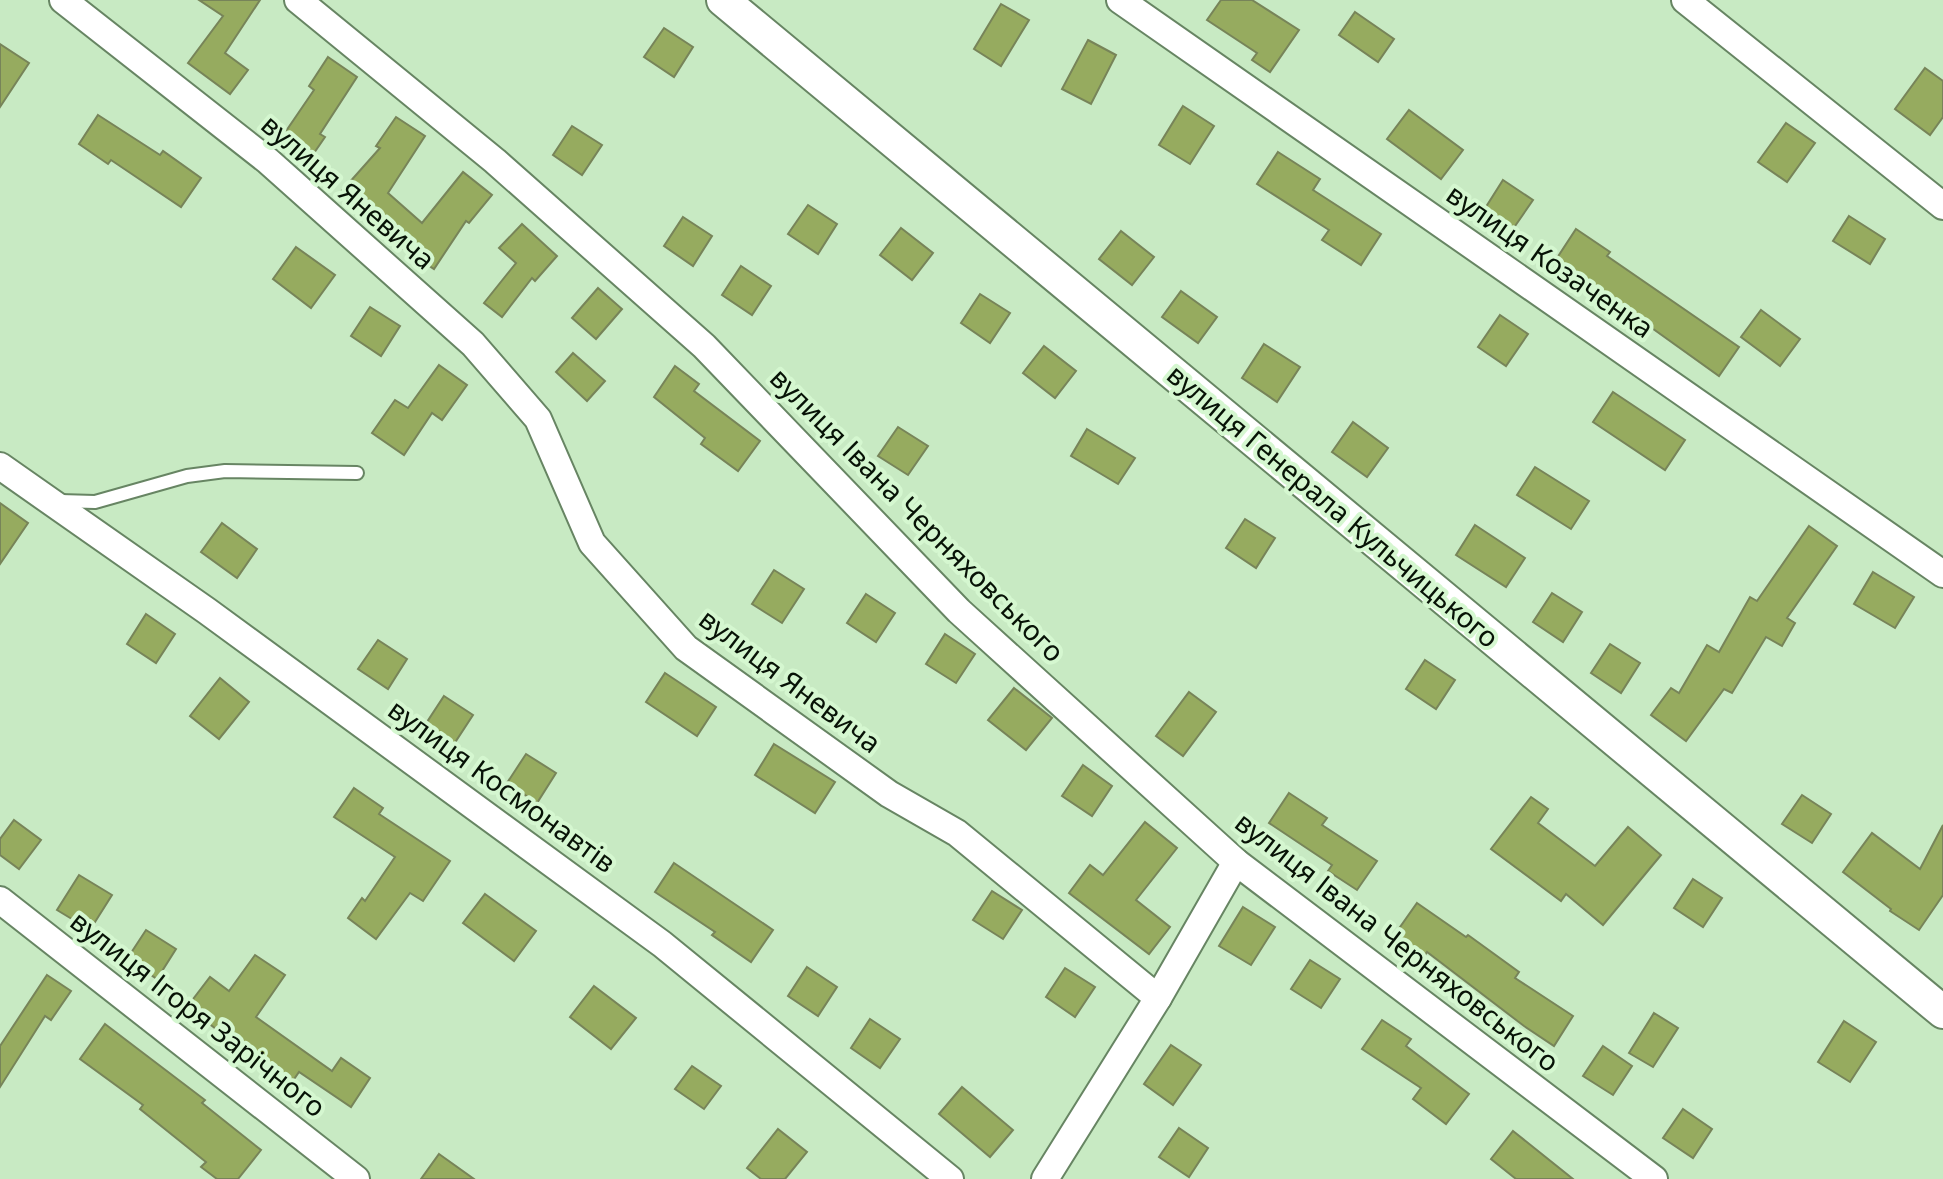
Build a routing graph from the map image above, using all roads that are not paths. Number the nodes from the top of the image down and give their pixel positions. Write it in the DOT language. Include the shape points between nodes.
graph roads {
  1 [pos="63,0"];
  2 [pos="298,0"];
  3 [pos="723,0"];
  4 [pos="1120,0"];
  5 [pos="1685,0"];
  6 [pos="1943,206"];
  7 [pos="0,466"];
  8 [pos="357,473"];
  9 [pos="48,501"];
  10 [pos="1943,574"];
  11 [pos="1236,862"];
  12 [pos="0,900"];
  13 [pos="1158,998"];
  14 [pos="1943,1012"];
  15 [pos="356,1179"];
  16 [pos="950,1179"];
  17 [pos="1045,1179"];
  18 [pos="1654,1179"];
  1 -- 13 [label="street, вулиця Яневича" via="268,161 473,344 538,419 592,543 686,648 889,794 957,833"];
  2 -- 11 [label="street, вулиця Івана Черняховського" via="495,161 704,346 959,611"];
  3 -- 14 [label="street, вулиця Генерала Кульчицького"];
  4 -- 10 [label="street, вулиця Козаченка"];
  5 -- 6 [label="street"];
  7 -- 9 [label="street, вулиця Космонавтів"];
  8 -- 9 [label="lane" via="225,471 95,502"];
  9 -- 16 [label="street, вулиця Космонавтів" via="651,935"];
  11 -- 13 [label="street"];
  11 -- 18 [label="street, вулиця Івана Черняховського"];
  12 -- 15 [label="street, вулиця Ігоря Зарічного"];
  13 -- 17 [label="street"];
}
